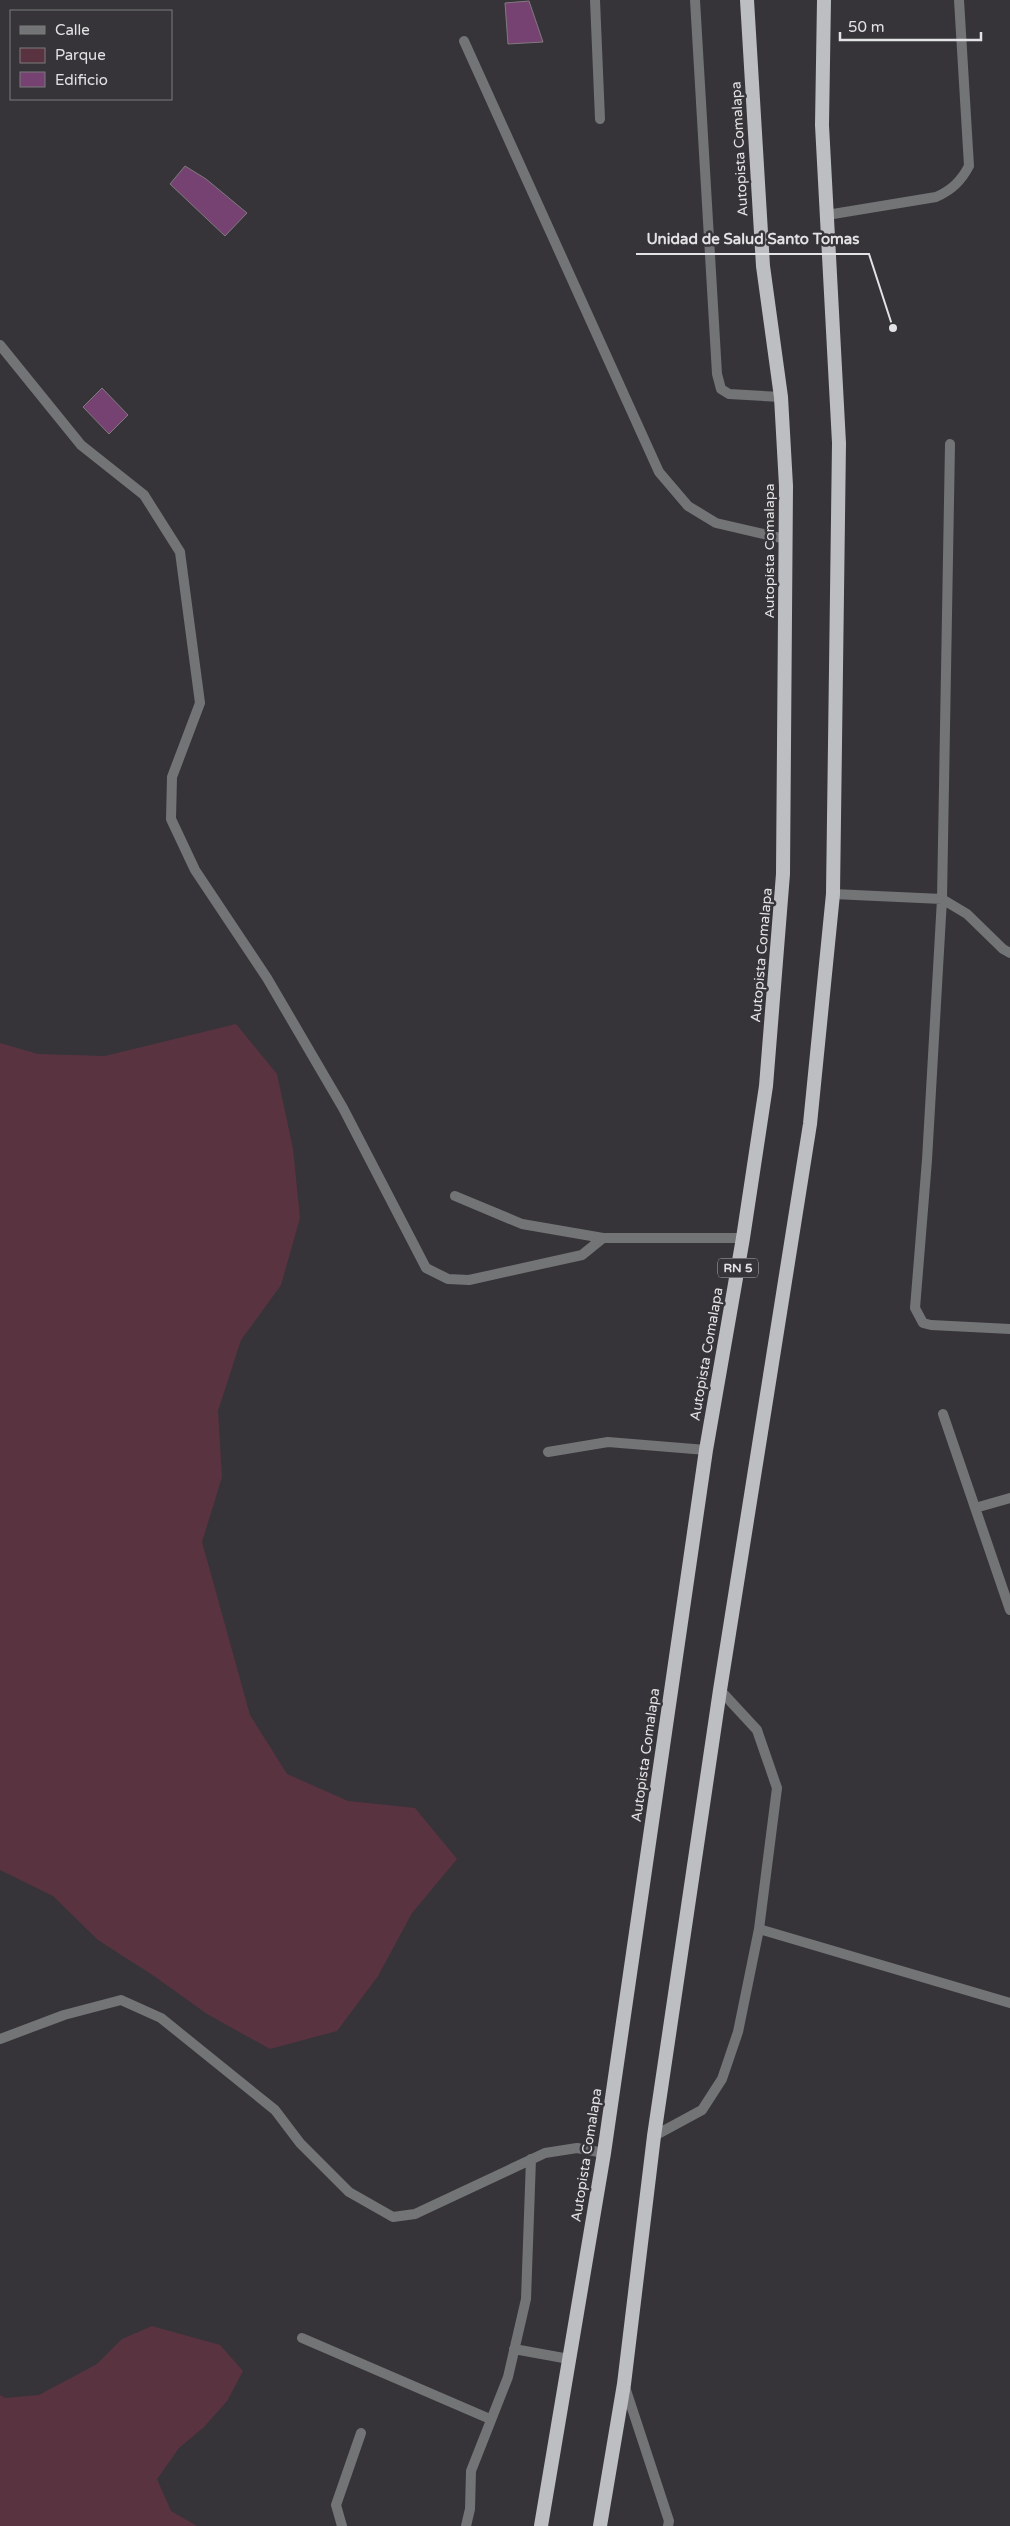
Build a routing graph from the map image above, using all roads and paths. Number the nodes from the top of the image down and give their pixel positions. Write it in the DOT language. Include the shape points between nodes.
graph roads {
  1 [pos="595,0"];
  2 [pos="696,0"];
  3 [pos="747,0"];
  4 [pos="824,0"];
  5 [pos="959,0"];
  6 [pos="464,42"];
  7 [pos="600,119"];
  8 [pos="827,215"];
  9 [pos="0,345"];
  10 [pos="781,398"];
  11 [pos="950,444"];
  12 [pos="785,539"];
  13 [pos="833,894"];
  14 [pos="942,899"];
  15 [pos="1010,953"];
  16 [pos="455,1196"];
  17 [pos="603,1238"];
  18 [pos="743,1238"];
  19 [pos="1010,1329"];
  20 [pos="943,1414"];
  21 [pos="706,1450"];
  22 [pos="548,1452"];
  23 [pos="1010,1498"];
  24 [pos="975,1508"];
  25 [pos="1010,1610"];
  26 [pos="720,1690"];
  27 [pos="759,1929"];
  28 [pos="1010,2003"];
  29 [pos="0,2039"];
  30 [pos="654,2136"];
  31 [pos="604,2153"];
  32 [pos="531,2159"];
  33 [pos="302,2338"];
  34 [pos="514,2349"];
  35 [pos="569,2359"];
  36 [pos="624,2384"];
  37 [pos="490,2419"];
  38 [pos="361,2433"];
  39 [pos="342,2526"];
  40 [pos="466,2526"];
  41 [pos="541,2526"];
  42 [pos="600,2526"];
  43 [pos="668,2526"];
  1 -- 7 [label="street"];
  2 -- 10 [label="street" via="717,374 721,389 728,394"];
  3 -- 10 [label="highway, Autopista Comalapa / RN 5" via="763,266"];
  4 -- 8 [label="highway" via="822,125"];
  5 -- 8 [label="street" via="969,166 963,178 950,191 936,197"];
  6 -- 12 [label="street" via="659,472 688,506 716,524"];
  8 -- 13 [label="highway" via="839,443"];
  9 -- 17 [label="street" via="81,445 144,495 180,552 200,703 172,777 171,819 195,870 267,978 343,1108 426,1268 448,1279 469,1280 582,1255"];
  10 -- 12 [label="highway, Autopista Comalapa / RN 5" via="786,486"];
  11 -- 14 [label="street"];
  12 -- 18 [label="highway, Autopista Comalapa / RN 5" via="783,874 766,1086"];
  13 -- 14 [label="street"];
  13 -- 26 [label="highway" via="810,1124"];
  14 -- 15 [label="street" via="967,914"];
  14 -- 19 [label="street" via="915,1308 923,1323 931,1325"];
  16 -- 17 [label="street" via="522,1224"];
  17 -- 18 [label="street"];
  18 -- 21 [label="highway, Autopista Comalapa / RN 5"];
  20 -- 24 [label="street"];
  21 -- 22 [label="street" via="608,1442"];
  21 -- 31 [label="highway, Autopista Comalapa / RN 5"];
  23 -- 24 [label="street"];
  24 -- 25 [label="street"];
  26 -- 27 [label="street" via="757,1730 777,1788"];
  26 -- 30 [label="highway"];
  27 -- 28 [label="street"];
  27 -- 30 [label="street" via="738,2032 722,2079 702,2110"];
  29 -- 32 [label="street" via="64,2015 121,2000 161,2018 275,2110 300,2143 349,2192 393,2217 415,2214"];
  30 -- 36 [label="highway"];
  31 -- 32 [label="street" via="577,2148 545,2153"];
  31 -- 35 [label="highway, Autopista Comalapa / RN 5"];
  32 -- 34 [label="street" via="526,2299"];
  33 -- 37 [label="street"];
  34 -- 35 [label="street"];
  34 -- 37 [label="street" via="508,2377"];
  35 -- 41 [label="highway, Autopista Comalapa / RN 5"];
  36 -- 42 [label="highway"];
  36 -- 43 [label="street"];
  37 -- 40 [label="street" via="470,2471 470,2509"];
  38 -- 39 [label="street" via="336,2506"];
}
